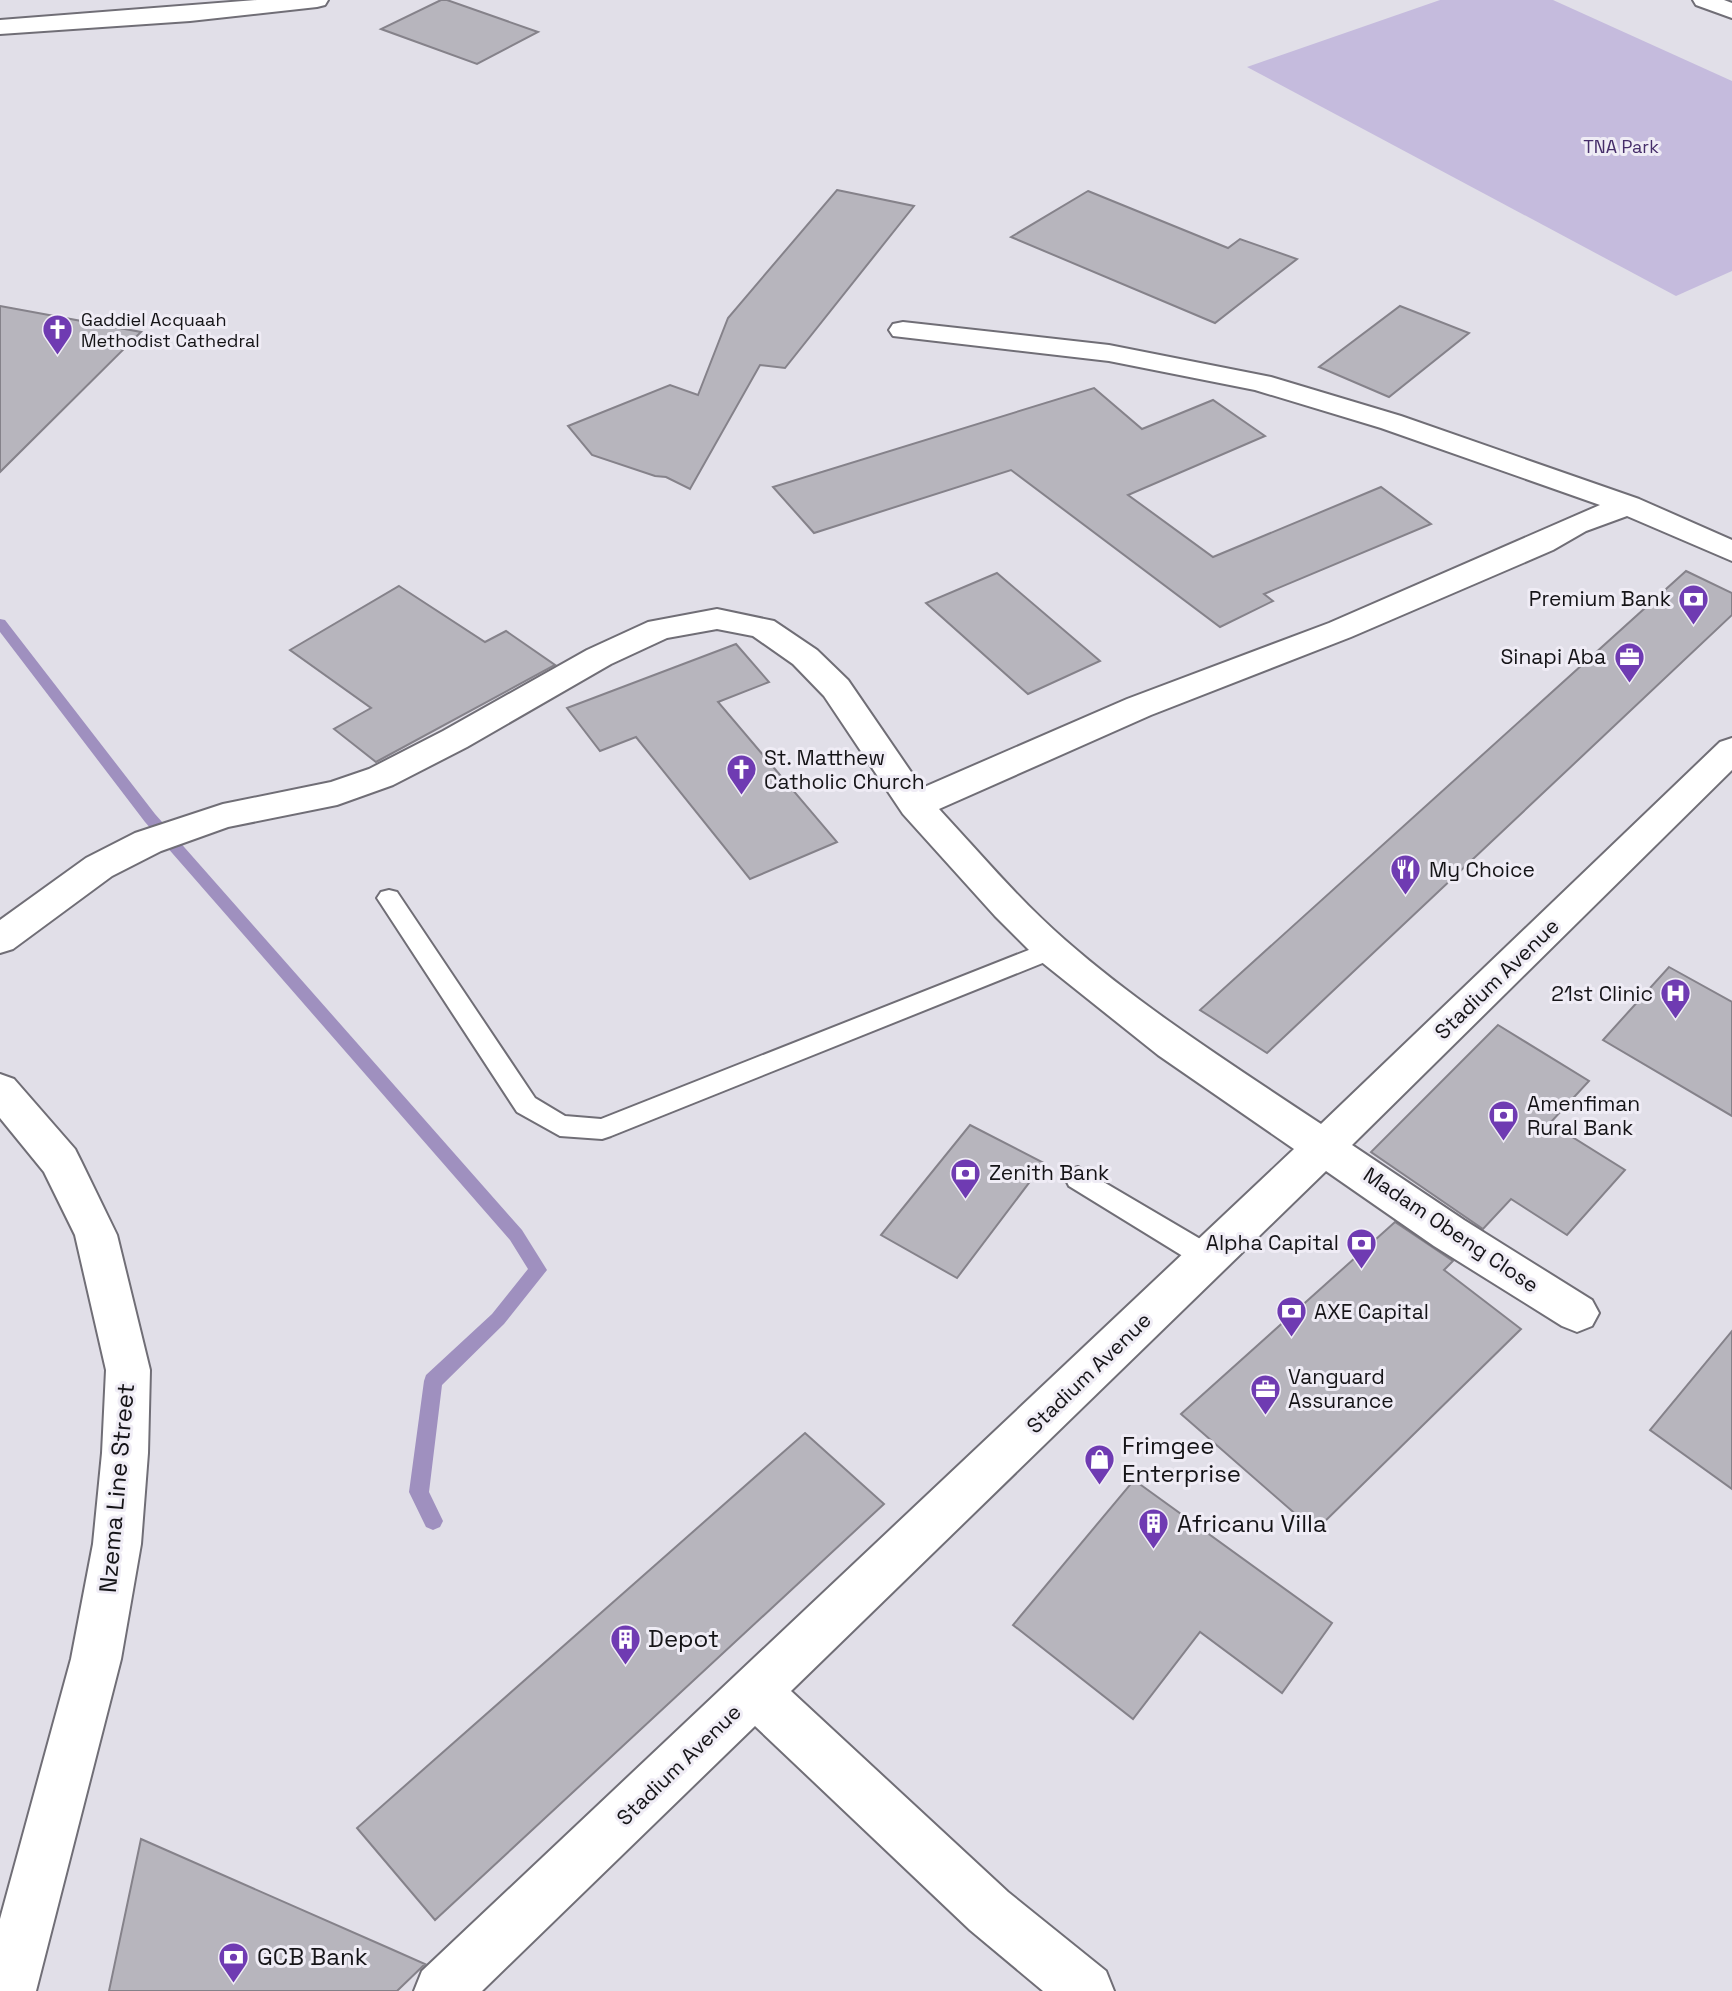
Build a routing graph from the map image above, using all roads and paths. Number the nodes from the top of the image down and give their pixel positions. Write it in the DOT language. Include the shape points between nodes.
graph roads {
  1 [pos="317,0"];
  2 [pos="1704,0"];
  3 [pos="1732,11"];
  4 [pos="0,27"];
  5 [pos="903,330"];
  6 [pos="1629,505"];
  7 [pos="1732,552"];
  8 [pos="1732,750"];
  9 [pos="915,805"];
  10 [pos="389,898"];
  11 [pos="0,939"];
  12 [pos="1052,950"];
  13 [pos="0,1090"];
  14 [pos="1325,1146"];
  15 [pos="1078,1178"];
  16 [pos="1209,1258"];
  17 [pos="1577,1313"];
  18 [pos="756,1692"];
  19 [pos="8,1991"];
  20 [pos="442,1991"];
  21 [pos="1086,1991"];
  1 -- 4 [label="street"];
  2 -- 3 [label="street"];
  5 -- 6 [label="street" via="993,337 1155,360 1297,393"];
  6 -- 7 [label="street"];
  6 -- 9 [label="street" via="1340,630 1139,707"];
  8 -- 14 [label="street, Stadium Avenue"];
  9 -- 11 [label="street, Madam Obeng Close" via="836,688 805,657 763,628 717,619 688,622 659,629 599,657 381,777 337,793 223,816 148,842 99,867"];
  9 -- 12 [label="street, Madam Obeng Close"];
  10 -- 12 [label="lane" via="526,1105 560,1125 602,1129"];
  12 -- 14 [label="street, Madam Obeng Close" via="1172,1044"];
  13 -- 19 [label="street, Nzema Line Street" via="60,1161 96,1236 128,1370 117,1544 96,1659"];
  14 -- 16 [label="street, Stadium Avenue"];
  14 -- 17 [label="street, Madam Obeng Close" via="1449,1233"];
  15 -- 16 [label="lane"];
  16 -- 18 [label="street, Stadium Avenue"];
  18 -- 20 [label="street, Stadium Avenue"];
  18 -- 21 [label="street" via="989,1911"];
}
